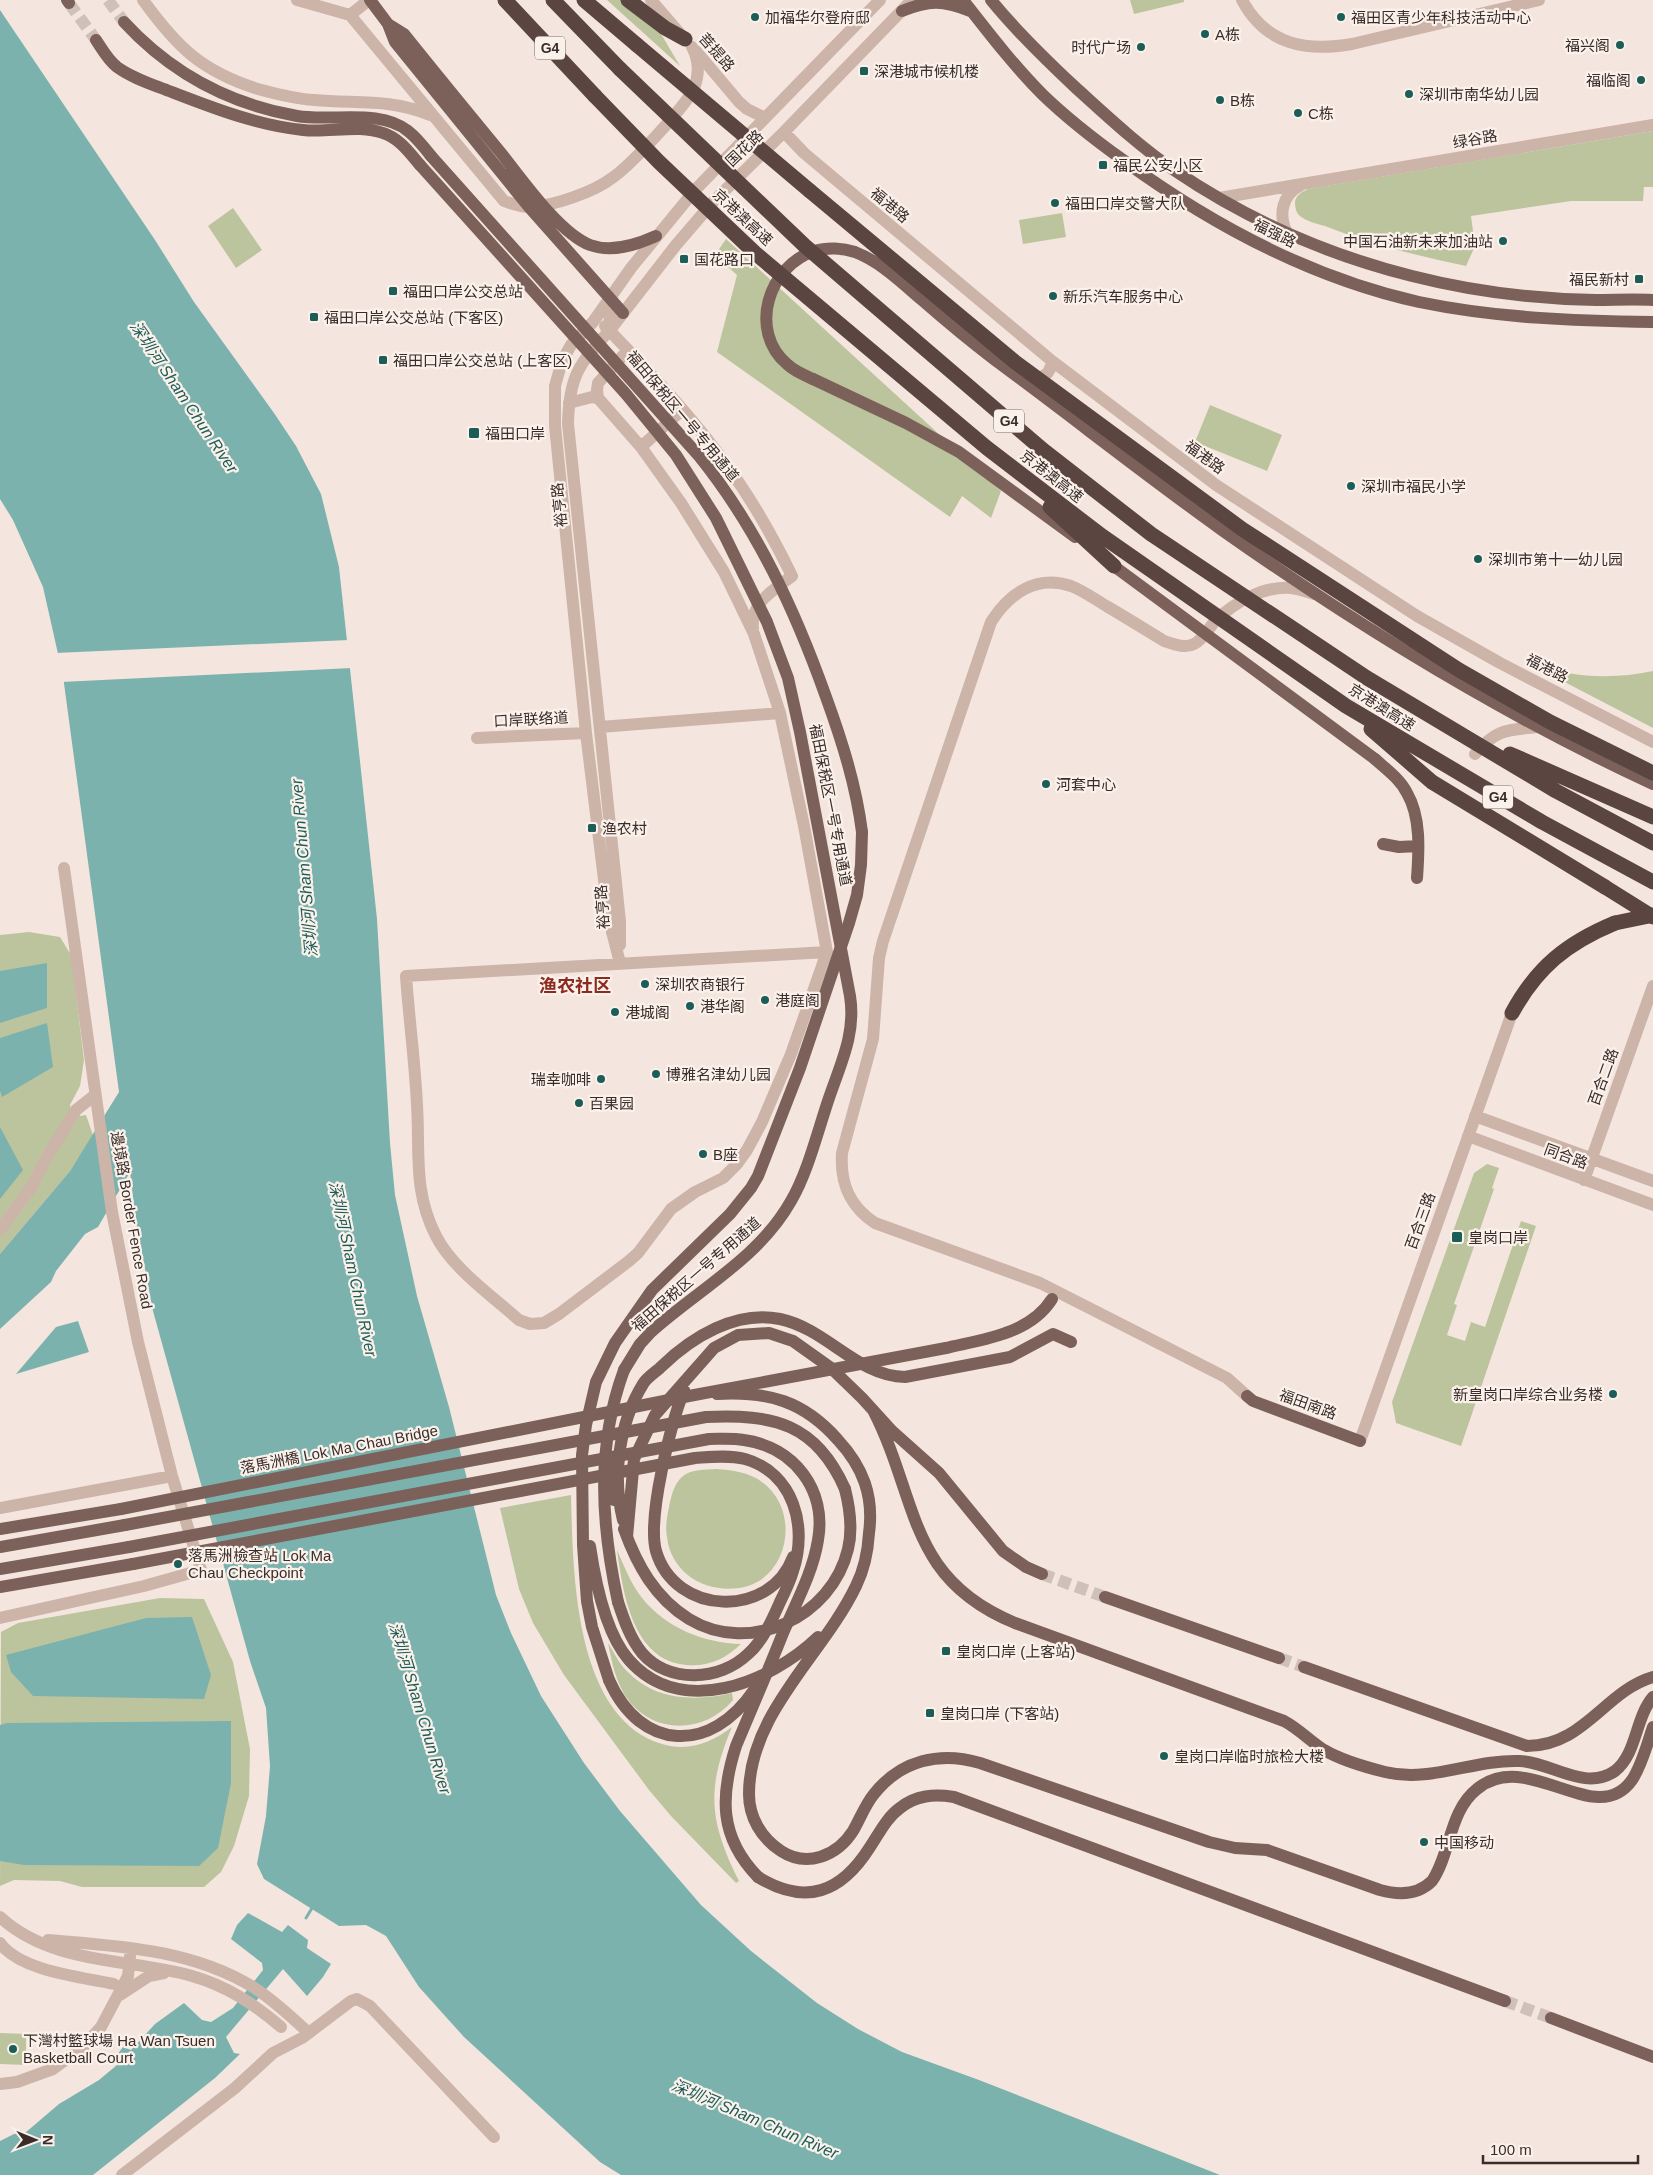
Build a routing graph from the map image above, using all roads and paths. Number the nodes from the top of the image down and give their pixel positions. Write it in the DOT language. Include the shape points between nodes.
graph roads {
  1 [pos="143,0"];
  2 [pos="298,0"];
  3 [pos="369,0"];
  4 [pos="505,0"];
  5 [pos="553,0"];
  6 [pos="584,0"];
  7 [pos="628,0"];
  8 [pos="652,0"];
  9 [pos="880,0"];
  10 [pos="912,0"];
  11 [pos="964,0"];
  12 [pos="992,0"];
  13 [pos="1242,0"];
  14 [pos="1539,0"];
  15 [pos="903,5"];
  16 [pos="973,12"];
  17 [pos="350,15"];
  18 [pos="124,22"];
  19 [pos="388,24"];
  20 [pos="96,40"];
  21 [pos="688,43"];
  22 [pos="432,116"];
  23 [pos="765,118"];
  24 [pos="1653,125"];
  25 [pos="784,132"];
  26 [pos="1303,184"];
  27 [pos="1219,198"];
  28 [pos="544,205"];
  29 [pos="529,207"];
  30 [pos="1287,233"];
  31 [pos="656,236"];
  32 [pos="609,299"];
  33 [pos="1653,300"];
  34 [pos="622,313"];
  35 [pos="597,317"];
  36 [pos="1653,322"];
  37 [pos="610,330"];
  38 [pos="628,350"];
  39 [pos="1052,361"];
  40 [pos="1037,378"];
  41 [pos="598,398"];
  42 [pos="568,403"];
  43 [pos="682,410"];
  44 [pos="641,447"];
  45 [pos="987,448"];
  46 [pos="1114,566"];
  47 [pos="1316,594"];
  48 [pos="754,634"];
  49 [pos="1346,706"];
  50 [pos="780,713"];
  51 [pos="1438,721"];
  52 [pos="600,727"];
  53 [pos="1538,727"];
  54 [pos="586,733"];
  55 [pos="477,738"];
  56 [pos="1653,742"];
  57 [pos="1475,754"];
  58 [pos="1653,773"];
  59 [pos="1653,784"];
  60 [pos="1653,817"];
  61 [pos="1653,843"];
  62 [pos="1383,844"];
  63 [pos="1418,846"];
  64 [pos="64,868"];
  65 [pos="1417,878"];
  66 [pos="1653,882"];
  67 [pos="1653,916"];
  68 [pos="827,952"];
  69 [pos="620,962"];
  70 [pos="1653,986"];
  71 [pos="1512,1013"];
  72 [pos="95,1095"];
  73 [pos="1475,1116"];
  74 [pos="1468,1136"];
  75 [pos="1591,1158"];
  76 [pos="1584,1180"];
  77 [pos="1653,1181"];
  78 [pos="1653,1205"];
  79 [pos="0,1230"];
  80 [pos="1052,1299"];
  81 [pos="1071,1342"];
  82 [pos="703,1358"];
  83 [pos="689,1396"];
  84 [pos="1248,1396"];
  85 [pos="873,1410"];
  86 [pos="1360,1441"];
  87 [pos="606,1456"];
  88 [pos="172,1476"];
  89 [pos="582,1496"];
  90 [pos="0,1508"];
  91 [pos="0,1529"];
  92 [pos="626,1537"];
  93 [pos="798,1537"];
  94 [pos="0,1547"];
  95 [pos="863,1566"];
  96 [pos="0,1569"];
  97 [pos="1042,1574"];
  98 [pos="0,1587"];
  99 [pos="1105,1597"];
  100 [pos="0,1618"];
  101 [pos="1279,1658"];
  102 [pos="769,1667"];
  103 [pos="1304,1668"];
  104 [pos="1653,1677"];
  105 [pos="1653,1698"];
  106 [pos="1653,1727"];
  107 [pos="0,1917"];
  108 [pos="35,1939"];
  109 [pos="0,1943"];
  110 [pos="125,1948"];
  111 [pos="123,1963"];
  112 [pos="174,1972"];
  113 [pos="114,1984"];
  114 [pos="1505,2001"];
  115 [pos="111,2008"];
  116 [pos="1551,2018"];
  117 [pos="281,2027"];
  118 [pos="309,2033"];
  119 [pos="1653,2057"];
  120 [pos="0,2084"];
  121 [pos="494,2137"];
  122 [pos="122,2175"];
  1 -- 22 [label="street" via="188,54 203,66 232,80 275,94 313,100 400,104"];
  2 -- 17 [label="street"];
  3 -- 17 [label="street"];
  3 -- 19 [label="main road"];
  4 -- 45 [label="highway, 京港澳高速 / G4, bridge" via="660,162 755,252"];
  5 -- 51 [label="highway, 京港澳高速 / G4, bridge" via="620,69 805,246 1042,450 1159,539 1311,642"];
  6 -- 40 [label="highway, bridge" via="947,307"];
  7 -- 21 [label="highway"];
  8 -- 21 [label="street, 菩提路"];
  9 -- 23 [label="street, 国花路"];
  10 -- 15 [label="street, 国花路"];
  11 -- 16 [label="main road, 福强路"];
  12 -- 27 [label="main road, 福强路" via="1032,48 1102,112 1174,170"];
  13 -- 14 [label="street" via="1256,21 1269,32 1294,44 1314,47 1352,44"];
  15 -- 16 [label="main road" via="940,0"];
  15 -- 25 [label="street, 国花路"];
  16 -- 36 [label="main road, 福强路" via="1024,74 1072,121 1165,190 1276,253 1381,292 1448,307 1549,319"];
  17 -- 22 [label="street"];
  18 -- 89 [label="main road, 福田保税区一号专用通道, bridge" via="144,42 192,78 224,96 299,116 384,119 407,130 699,456 735,504 760,544 814,662 852,776 862,832 858,888 849,923 768,1155 742,1201 652,1290 631,1317 603,1364 586,1425"];
  19 -- 28 [label="main road" via="404,34"];
  19 -- 29 [label="main road" via="395,42"];
  20 -- 87 [label="main road, 福田保税区一号专用通道, bridge" via="116,66 210,107 292,128 382,132 404,146 626,394 676,455 716,518 767,622 788,678 850,996 853,1021 847,1048 798,1187 785,1211 744,1258 640,1344 624,1370 613,1407"];
  21 -- 23 [label="street, 菩提路" via="739,102"];
  21 -- 28 [label="street" via="698,64 694,88 681,107 613,178"];
  22 -- 29 [label="street" via="504,200"];
  23 -- 31 [label="street, 国花路" via="695,190"];
  24 -- 26 [label="street, 绿谷路"];
  25 -- 34 [label="street, 国花路" via="712,202"];
  25 -- 39 [label="street, 福港路" via="810,158"];
  26 -- 27 [label="street, 绿谷路"];
  26 -- 30 [label="street" via="1295,188 1285,201 1282,217"];
  27 -- 30 [label="main road, 福强路"];
  28 -- 29 [label="street"];
  28 -- 31 [label="main road" via="567,230 592,246 623,247"];
  29 -- 32 [label="main road"];
  30 -- 33 [label="main road, 福强路" via="1363,263 1460,286 1544,297"];
  31 -- 32 [label="street, 国花路"];
  32 -- 34 [label="main road"];
  32 -- 35 [label="street, 裕亨路"];
  32 -- 37 [label="street"];
  34 -- 37 [label="street, 国花路"];
  35 -- 37 [label="street"];
  35 -- 54 [label="street, 裕亨路" via="562,361 555,396 555,426"];
  37 -- 38 [label="street"];
  37 -- 42 [label="street, 裕亨路" via="584,358 573,379"];
  38 -- 41 [label="street" via="598,383"];
  38 -- 43 [label="street"];
  39 -- 40 [label="street" via="1050,371"];
  39 -- 56 [label="street, 福港路" via="1216,485 1410,611 1500,663"];
  40 -- 58 [label="highway" via="1199,499 1368,613 1506,698"];
  41 -- 42 [label="street"];
  41 -- 44 [label="street"];
  42 -- 52 [label="street, 裕亨路" via="569,444"];
  43 -- 44 [label="street"];
  43 -- 48 [label="street" via="743,488 792,576 757,604 753,616"];
  44 -- 48 [label="street" via="705,540"];
  45 -- 46 [label="highway, bridge"];
  45 -- 49 [label="highway, 京港澳高速 / G4, bridge" via="1102,536"];
  46 -- 47 [label="main road, bridge" via="959,452 787,365 774,347 766,323 770,293 787,266 814,251 839,248 856,252 892,274 991,357 1155,481"];
  46 -- 63 [label="main road, bridge" via="1375,759 1396,778 1407,792 1415,815"];
  47 -- 53 [label="main road" via="1475,693"];
  47 -- 84 [label="street" via="1292,588 1279,589 1237,602 1195,644 1185,646 1164,641 1087,594 1057,583 1025,587 1000,608 991,622 883,941 873,1039 842,1153 845,1188 853,1204 875,1223 1069,1296 1227,1378"];
  48 -- 50 [label="street"];
  49 -- 66 [label="highway, 京港澳高速 / G4, bridge" via="1542,822"];
  49 -- 67 [label="highway, bridge" via="1432,782"];
  50 -- 52 [label="street"];
  50 -- 68 [label="street"];
  51 -- 60 [label="highway, bridge"];
  51 -- 61 [label="highway, 京港澳高速 / G4, bridge" via="1556,791"];
  52 -- 69 [label="street, 裕亨路" via="620,921"];
  53 -- 57 [label="street" via="1493,735"];
  53 -- 59 [label="main road"];
  54 -- 55 [label="street, 口岸联络道"];
  54 -- 69 [label="street, 裕亨路" via="609,920"];
  62 -- 63 [label="main road"];
  63 -- 65 [label="main road"];
  64 -- 72 [label="street, 邊境路 Border Fence Road"];
  67 -- 71 [label="highway, bridge" via="1615,923 1587,935 1553,958 1527,988"];
  68 -- 69 [label="street"];
  68 -- 69 [label="street" via="791,1054 762,1122 737,1164 723,1178 671,1209 629,1261 559,1314 544,1323 530,1324 519,1320 452,1260 436,1237 418,1174 417,1107 406,976"];
  70 -- 75 [label="street, 百合二路"];
  71 -- 73 [label="street, 百合三路"];
  72 -- 79 [label="street" via="76,1110 32,1186"];
  72 -- 88 [label="street, 邊境路 Border Fence Road" via="112,1212 138,1342"];
  73 -- 74 [label="street, 百合三路"];
  73 -- 75 [label="street, 同合路"];
  74 -- 76 [label="street, 同合路"];
  74 -- 86 [label="street, 百合三路"];
  75 -- 76 [label="street, 百合二路"];
  75 -- 77 [label="street, 同合路"];
  76 -- 78 [label="street, 同合路"];
  80 -- 83 [label="main road, bridge" via="1042,1314 1013,1331 946,1348"];
  81 -- 92 [label="main road" via="1053,1334 1010,1357 892,1377 870,1370 823,1339 789,1322 750,1318 719,1327 700,1336 667,1361 644,1383 634,1404 624,1432 618,1467"];
  82 -- 85 [label="main road" via="738,1335 769,1333 781,1336 820,1359"];
  82 -- 92 [label="main road" via="655,1415 634,1459"];
  82 -- 93 [label="main road, bridge" via="678,1406 657,1501 654,1535 662,1565 682,1588 694,1596 710,1601 739,1602 764,1593 785,1573"];
  83 -- 91 [label="main road, 落馬洲橋 Lok Ma Chau Bridge, bridge" via="121,1509"];
  83 -- 95 [label="main road, bridge" via="764,1396 798,1406 815,1417 845,1447 868,1488 871,1520"];
  84 -- 86 [label="main road, 福田南路" via="1253,1402"];
  85 -- 97 [label="main road" via="939,1473 1003,1551 1026,1568"];
  85 -- 105 [label="main road" via="926,1547 944,1574 970,1598 1015,1623 1284,1721 1337,1756 1386,1772 1407,1775 1514,1761 1531,1762 1581,1778 1596,1778 1609,1774 1624,1762"];
  87 -- 92 [label="main road" via="612,1496"];
  87 -- 93 [label="main road, bridge" via="605,1536 618,1602 634,1643 653,1663 678,1674 717,1672 749,1654 760,1641 794,1570"];
  88 -- 90 [label="street"];
  88 -- 100 [label="street, 邊境路 Border Fence Road" via="201,1570"];
  89 -- 95 [label="main road" via="597,1584 612,1632 637,1668 648,1678 672,1688 698,1692 716,1690 754,1678 795,1656 810,1645 835,1617"];
  89 -- 102 [label="main road, 福田保税区一号专用通道, bridge" via="587,1601 592,1627 619,1702 637,1722 662,1733 687,1736 712,1730 753,1693"];
  92 -- 94 [label="main road, bridge" via="650,1582 674,1608 707,1627 725,1632 758,1632 798,1618 830,1590 841,1571 851,1526 845,1489 832,1464 813,1442 770,1420 750,1416 706,1417"];
  93 -- 98 [label="main road, bridge" via="796,1509 782,1483 760,1465 729,1457 695,1458"];
  95 -- 106 [label="main road" via="849,1599 773,1713 752,1766 750,1803 756,1825 777,1849 800,1859 819,1858 844,1843 873,1796 896,1774 921,1760 947,1757 980,1763 1218,1845 1267,1850 1380,1890 1407,1893 1425,1887 1435,1876 1459,1813 1480,1786 1494,1779 1513,1776 1588,1797 1611,1795 1633,1778"];
  96 -- 102 [label="main road, bridge" via="688,1442 743,1440 768,1447 791,1460 813,1488 819,1509 818,1541 809,1572"];
  99 -- 101 [label="main road"];
  102 -- 114 [label="main road, bridge" via="736,1746 725,1805 732,1840 744,1861 758,1877 772,1885 802,1893 828,1888 851,1874 882,1827 900,1808 923,1796 936,1794 954,1797"];
  103 -- 104 [label="main road" via="1527,1746 1546,1744 1567,1736 1631,1688"];
  107 -- 108 [label="street"];
  108 -- 110 [label="street"];
  108 -- 111 [label="street" via="88,1957"];
  109 -- 113 [label="street" via="20,1960"];
  110 -- 111 [label="street"];
  110 -- 118 [label="street" via="203,1962 253,1987"];
  111 -- 112 [label="street"];
  111 -- 113 [label="street"];
  111 -- 115 [label="street" via="128,1976"];
  112 -- 115 [label="street" via="149,1976 120,1995"];
  112 -- 117 [label="street" via="193,1976 239,1995"];
  113 -- 115 [label="street"];
  115 -- 120 [label="street" via="101,2027 70,2058 46,2072"];
  116 -- 119 [label="main road"];
  118 -- 121 [label="street" via="350,2001 357,1999 370,2006"];
  118 -- 122 [label="street" via="273,2054 235,2088"];
}
